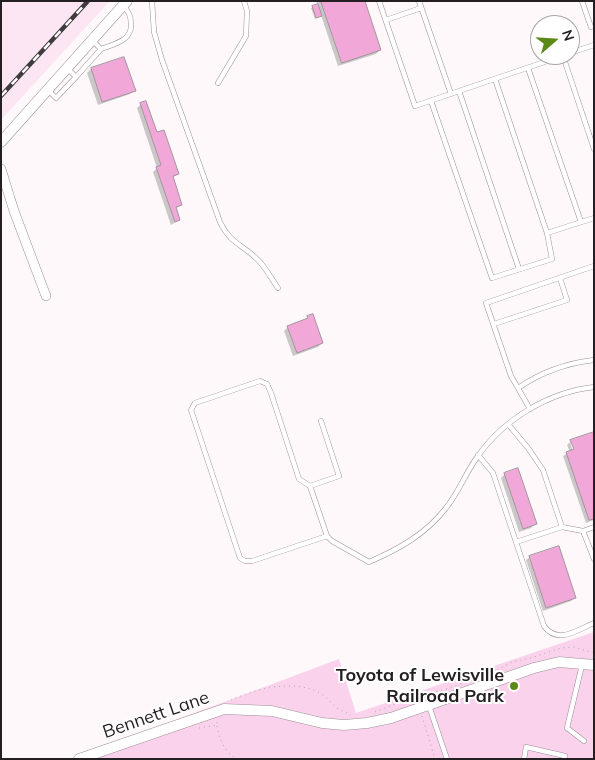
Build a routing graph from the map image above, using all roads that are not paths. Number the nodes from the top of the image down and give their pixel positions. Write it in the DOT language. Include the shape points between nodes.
graph roads {
  1 [pos="152,1"];
  2 [pos="244,1"];
  3 [pos="379,1"];
  4 [pos="419,1"];
  5 [pos="582,1"];
  6 [pos="125,3"];
  7 [pos="421,8"];
  8 [pos="386,20"];
  9 [pos="591,27"];
  10 [pos="92,40"];
  11 [pos="594,45"];
  12 [pos="101,49"];
  13 [pos="580,50"];
  14 [pos="536,65"];
  15 [pos="567,65"];
  16 [pos="67,68"];
  17 [pos="528,68"];
  18 [pos="76,77"];
  19 [pos="495,79"];
  20 [pos="218,83"];
  21 [pos="48,90"];
  22 [pos="459,91"];
  23 [pos="451,94"];
  24 [pos="431,101"];
  25 [pos="1,142"];
  26 [pos="594,149"];
  27 [pos="1,169"];
  28 [pos="594,218"];
  29 [pos="581,222"];
  30 [pos="547,233"];
  31 [pos="594,266"];
  32 [pos="519,269"];
  33 [pos="560,278"];
  34 [pos="278,288"];
  35 [pos="46,296"];
  36 [pos="494,324"];
  37 [pos="594,360"];
  38 [pos="594,387"];
  39 [pos="518,388"];
  40 [pos="530,410"];
  41 [pos="321,422"];
  42 [pos="508,424"];
  43 [pos="478,455"];
  44 [pos="310,486"];
  45 [pos="562,527"];
  46 [pos="594,527"];
  47 [pos="583,530"];
  48 [pos="326,536"];
  49 [pos="516,542"];
  50 [pos="594,559"];
  51 [pos="594,623"];
  52 [pos="582,663"];
  53 [pos="594,665"];
  54 [pos="428,704"];
  55 [pos="584,741"];
  56 [pos="79,759"];
  57 [pos="447,759"];
  58 [pos="524,759"];
  59 [pos="564,759"];
  1 -- 34 [label="lane" via="154,32 160,54 220,222 236,244 256,258"];
  2 -- 20 [label="lane" via="246,36"];
  3 -- 8 [label="lane"];
  4 -- 7 [label="lane"];
  5 -- 9 [label="lane"];
  6 -- 10 [label="street"];
  6 -- 12 [label="lane" via="131,16 131,31 122,41"];
  7 -- 8 [label="lane"];
  7 -- 23 [label="lane"];
  8 -- 24 [label="lane" via="415,106"];
  10 -- 12 [label="lane"];
  10 -- 16 [label="street"];
  11 -- 13 [label="lane"];
  12 -- 18 [label="lane"];
  14 -- 17 [label="lane"];
  15 -- 26 [label="lane"];
  16 -- 18 [label="lane"];
  16 -- 21 [label="street"];
  17 -- 19 [label="lane"];
  17 -- 29 [label="lane"];
  18 -- 21 [label="lane" via="56,98"];
  19 -- 22 [label="lane"];
  19 -- 30 [label="lane"];
  21 -- 25 [label="street"];
  22 -- 23 [label="lane"];
  22 -- 32 [label="lane"];
  23 -- 24 [label="lane"];
  24 -- 32 [label="lane" via="492,278"];
  27 -- 35 [label="street"];
  28 -- 29 [label="lane"];
  29 -- 30 [label="lane"];
  30 -- 32 [label="lane" via="552,259"];
  31 -- 33 [label="lane"];
  33 -- 36 [label="lane" via="567,300"];
  33 -- 36 [label="lane" via="486,303"];
  36 -- 39 [label="lane"];
  37 -- 39 [label="lane" via="549,372"];
  38 -- 40 [label="lane" via="564,394"];
  39 -- 40 [label="lane"];
  40 -- 42 [label="lane"];
  41 -- 44 [label="lane" via="339,476"];
  42 -- 43 [label="lane"];
  42 -- 45 [label="lane" via="543,470"];
  43 -- 48 [label="lane" via="447,508 413,540 396,550 368,562"];
  43 -- 49 [label="lane" via="493,473"];
  44 -- 48 [label="lane"];
  44 -- 48 [label="lane" via="299,479 267,384 260,381 195,403 191,410 240,558 252,561"];
  45 -- 47 [label="lane"];
  45 -- 49 [label="lane"];
  46 -- 47 [label="lane"];
  47 -- 50 [label="lane"];
  49 -- 51 [label="lane" via="544,626 549,632 563,636"];
  52 -- 53 [label="street, Bennett Lane"];
  52 -- 54 [label="street, Bennett Lane" via="559,662 534,668"];
  52 -- 55 [label="lane" via="568,728"];
  54 -- 56 [label="street, Bennett Lane" via="383,720 344,725 272,711 247,708 220,710"];
  54 -- 57 [label="lane"];
  58 -- 59 [label="lane" via="526,747 565,756"];
}
